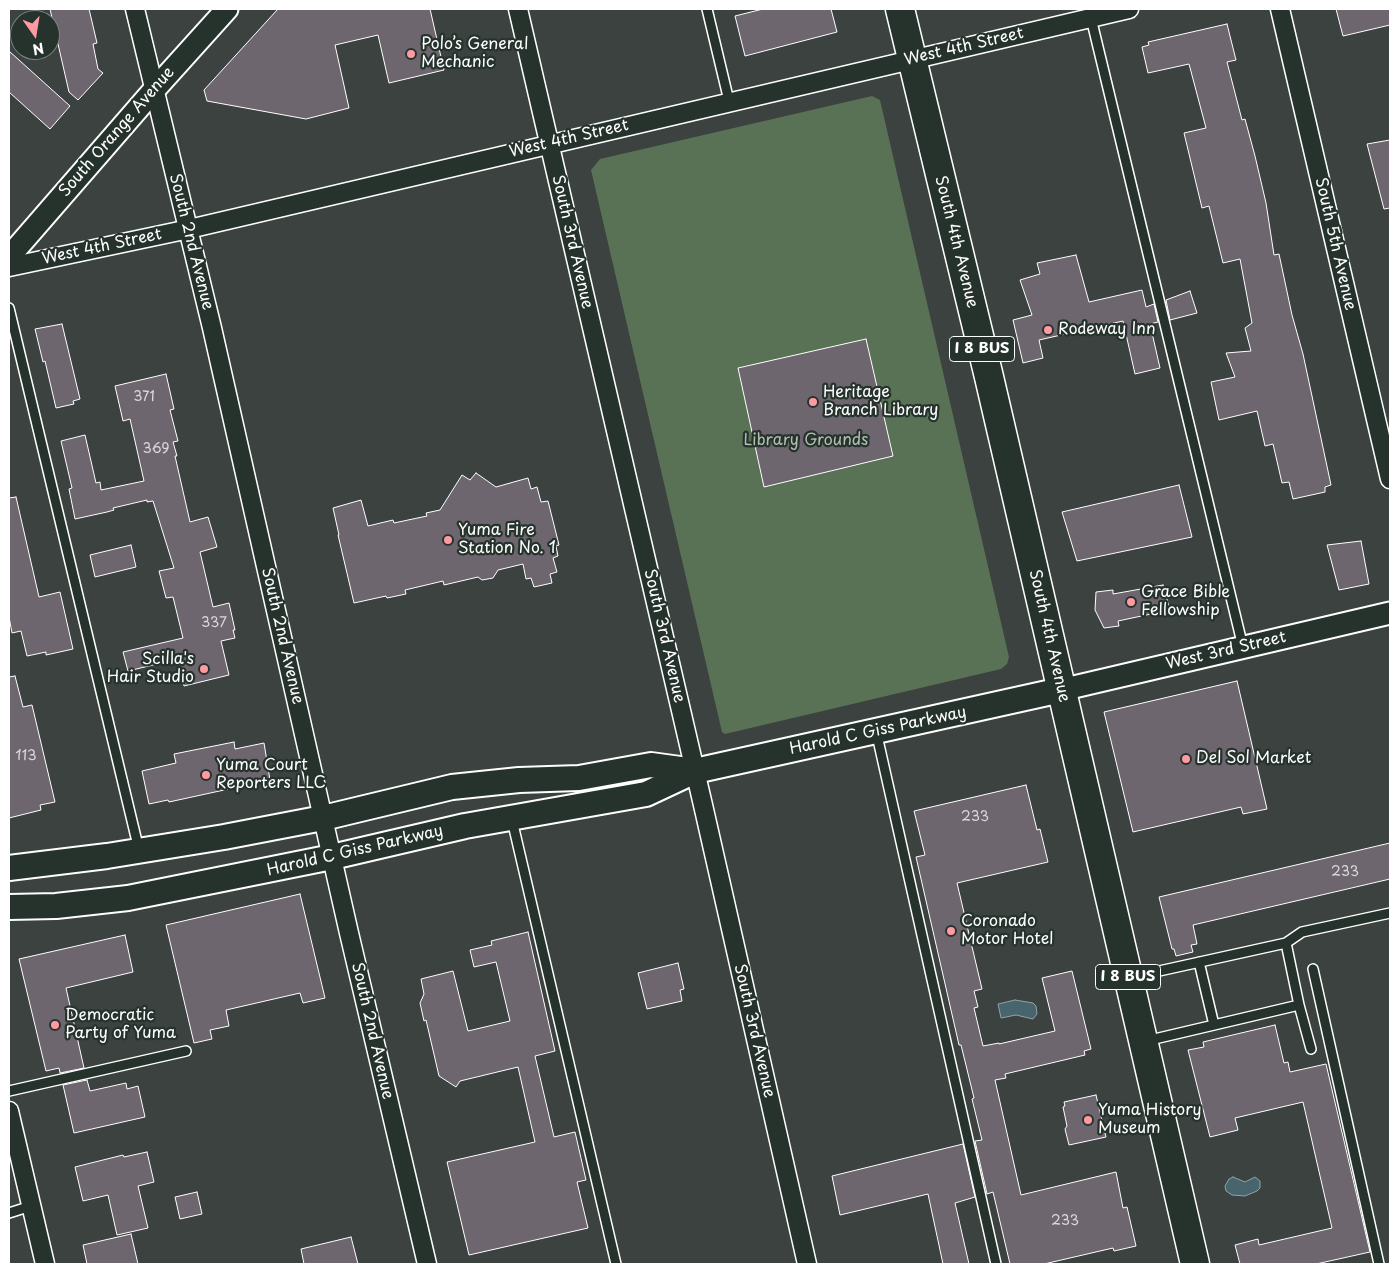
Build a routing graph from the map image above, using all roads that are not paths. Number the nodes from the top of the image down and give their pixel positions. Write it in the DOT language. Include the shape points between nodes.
graph roads {
  1 [pos="135,9"];
  2 [pos="227,9"];
  3 [pos="518,9"];
  4 [pos="708,9"];
  5 [pos="900,9"];
  6 [pos="1129,9"];
  7 [pos="1280,9"];
  8 [pos="1091,18"];
  9 [pos="912,59"];
  10 [pos="154,90"];
  11 [pos="729,101"];
  12 [pos="550,143"];
  13 [pos="189,229"];
  14 [pos="9,258"];
  15 [pos="9,266"];
  16 [pos="9,308"];
  17 [pos="1390,479"];
  18 [pos="1390,613"];
  19 [pos="1243,648"];
  20 [pos="1061,690"];
  21 [pos="876,731"];
  22 [pos="695,771"];
  23 [pos="512,817"];
  24 [pos="323,818"];
  25 [pos="139,851"];
  26 [pos="332,858"];
  27 [pos="9,868"];
  28 [pos="9,906"];
  29 [pos="1390,913"];
  30 [pos="1286,943"];
  31 [pos="1199,962"];
  32 [pos="1314,969"];
  33 [pos="1128,978"];
  34 [pos="1299,1005"];
  35 [pos="1214,1025"];
  36 [pos="1143,1042"];
  37 [pos="1311,1049"];
  38 [pos="186,1052"];
  39 [pos="9,1091"];
  40 [pos="9,1111"];
  41 [pos="32,1206"];
  42 [pos="9,1213"];
  43 [pos="45,1264"];
  44 [pos="427,1264"];
  45 [pos="616,1264"];
  46 [pos="807,1264"];
  47 [pos="996,1264"];
  48 [pos="1195,1264"];
  49 [pos="1379,1264"];
  1 -- 10 [label="street, South 2nd Avenue"];
  2 -- 10 [label="street, South Orange Avenue"];
  3 -- 12 [label="street, South 3rd Avenue"];
  4 -- 11 [label="lane"];
  5 -- 9 [label="main road, South 4th Avenue / I 8 BUS"];
  6 -- 8 [label="street, West 4th Street"];
  7 -- 17 [label="street, South 5th Avenue"];
  8 -- 9 [label="street, West 4th Street"];
  8 -- 19 [label="lane"];
  9 -- 11 [label="street, West 4th Street"];
  9 -- 20 [label="main road, South 4th Avenue / I 8 BUS"];
  10 -- 13 [label="street, South 2nd Avenue"];
  10 -- 14 [label="street, South Orange Avenue"];
  11 -- 12 [label="street, West 4th Street"];
  12 -- 13 [label="street, West 4th Street"];
  12 -- 22 [label="street, South 3rd Avenue"];
  13 -- 15 [label="street, West 4th Street"];
  13 -- 24 [label="street, South 2nd Avenue"];
  16 -- 25 [label="lane"];
  18 -- 19 [label="street, West 3rd Street"];
  19 -- 20 [label="street, West 3rd Street"];
  20 -- 21 [label="main road, Harold C Giss Parkway"];
  20 -- 33 [label="main road, South 4th Avenue / I 8 BUS"];
  21 -- 22 [label="main road, Harold C Giss Parkway"];
  21 -- 47 [label="lane"];
  22 -- 23 [label="main road, Harold C Giss Parkway" via="646,794"];
  22 -- 24 [label="main road, Harold C Giss Parkway" via="651,765 579,778 519,780 452,788"];
  22 -- 46 [label="street, South 3rd Avenue"];
  23 -- 26 [label="main road, Harold C Giss Parkway"];
  23 -- 45 [label="lane"];
  24 -- 25 [label="main road, Harold C Giss Parkway"];
  24 -- 26 [label="street, South 2nd Avenue"];
  25 -- 27 [label="main road, Harold C Giss Parkway"];
  26 -- 28 [label="main road, Harold C Giss Parkway" via="128,898 56,906"];
  26 -- 44 [label="street, South 2nd Avenue"];
  29 -- 30 [label="lane" via="1302,932"];
  30 -- 31 [label="lane"];
  30 -- 34 [label="lane"];
  31 -- 33 [label="lane"];
  31 -- 35 [label="lane"];
  32 -- 49 [label="lane"];
  33 -- 36 [label="main road, South 4th Avenue / I 8 BUS"];
  34 -- 35 [label="lane"];
  34 -- 37 [label="lane"];
  35 -- 36 [label="lane"];
  36 -- 48 [label="main road, South 4th Avenue / I 8 BUS"];
  38 -- 39 [label="lane"];
  40 -- 41 [label="street"];
  41 -- 42 [label="lane"];
  41 -- 43 [label="street"];
}
